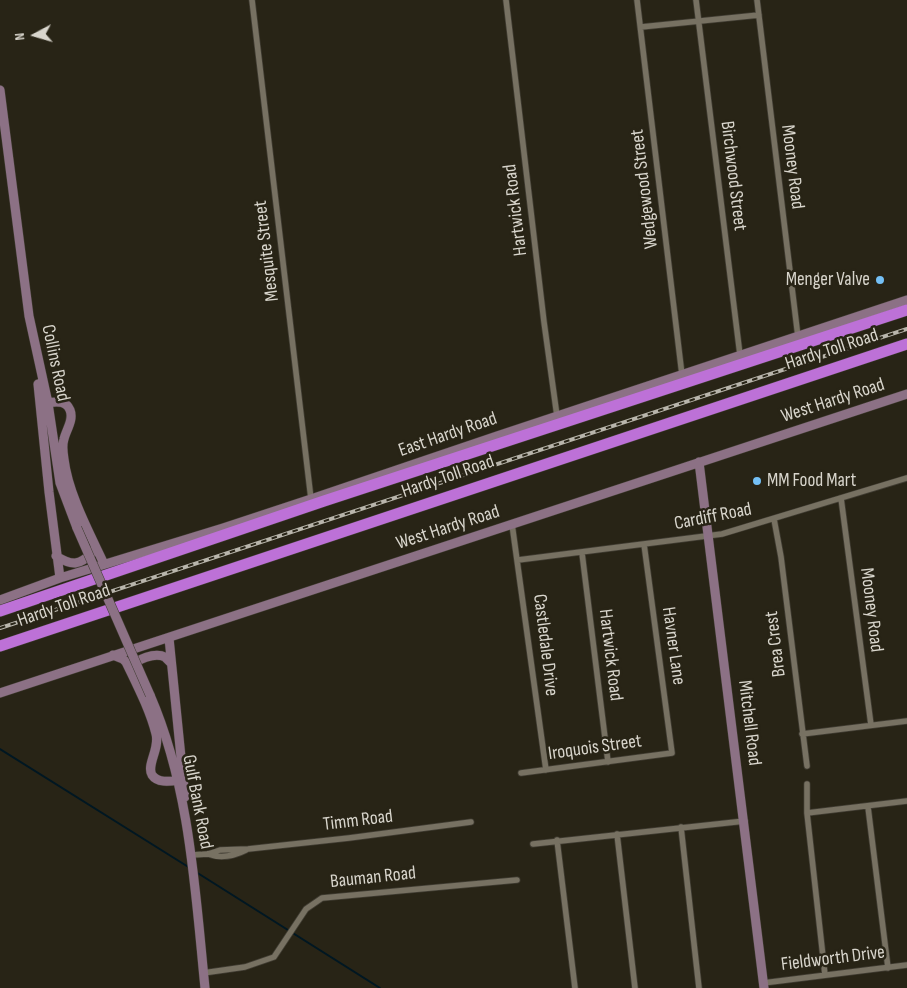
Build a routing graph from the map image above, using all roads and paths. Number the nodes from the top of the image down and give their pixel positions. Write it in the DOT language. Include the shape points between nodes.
graph roads {
  1 [pos="252,0"];
  2 [pos="506,0"];
  3 [pos="637,0"];
  4 [pos="696,0"];
  5 [pos="757,0"];
  6 [pos="759,15"];
  7 [pos="699,21"];
  8 [pos="641,26"];
  9 [pos="0,90"];
  10 [pos="907,300"];
  11 [pos="907,310"];
  12 [pos="798,337"];
  13 [pos="907,344"];
  14 [pos="740,355"];
  15 [pos="682,375"];
  16 [pos="907,394"];
  17 [pos="44,403"];
  18 [pos="557,416"];
  19 [pos="699,462"];
  20 [pos="907,478"];
  21 [pos="841,498"];
  22 [pos="311,499"];
  23 [pos="774,519"];
  24 [pos="512,524"];
  25 [pos="708,535"];
  26 [pos="93,541"];
  27 [pos="644,544"];
  28 [pos="582,553"];
  29 [pos="56,556"];
  30 [pos="518,560"];
  31 [pos="104,564"];
  32 [pos="60,578"];
  33 [pos="0,600"];
  34 [pos="0,611"];
  35 [pos="122,632"];
  36 [pos="169,638"];
  37 [pos="0,646"];
  38 [pos="113,655"];
  39 [pos="171,663"];
  40 [pos="130,672"];
  41 [pos="0,693"];
  42 [pos="907,720"];
  43 [pos="871,725"];
  44 [pos="802,734"];
  45 [pos="672,753"];
  46 [pos="608,762"];
  47 [pos="807,766"];
  48 [pos="546,770"];
  49 [pos="521,773"];
  50 [pos="180,780"];
  51 [pos="807,784"];
  52 [pos="907,801"];
  53 [pos="868,806"];
  54 [pos="807,813"];
  55 [pos="744,821"];
  56 [pos="471,822"];
  57 [pos="681,827"];
  58 [pos="617,834"];
  59 [pos="557,840"];
  60 [pos="533,844"];
  61 [pos="191,858"];
  62 [pos="517,880"];
  63 [pos="907,965"];
  64 [pos="888,968"];
  65 [pos="203,973"];
  66 [pos="825,975"];
  67 [pos="763,986"];
  68 [pos="205,988"];
  69 [pos="575,988"];
  70 [pos="635,988"];
  71 [pos="699,988"];
  1 -- 22 [label="street, Mesquite Street"];
  2 -- 18 [label="street, Hartwick Road"];
  3 -- 8 [label="street, Wedgewood Street"];
  4 -- 7 [label="street, Birchwood Street"];
  5 -- 6 [label="street, Mooney Road"];
  6 -- 7 [label="street"];
  6 -- 12 [label="street, Mooney Road"];
  7 -- 8 [label="street"];
  7 -- 14 [label="street, Birchwood Street"];
  8 -- 15 [label="street, Wedgewood Street"];
  9 -- 17 [label="main road, Collins Road" via="20,256"];
  10 -- 12 [label="main road, East Hardy Road"];
  11 -- 34 [label="highway, Hardy Toll Road" via="314,504"];
  12 -- 14 [label="main road, East Hardy Road"];
  13 -- 37 [label="highway, Hardy Toll Road"];
  14 -- 15 [label="main road, East Hardy Road"];
  15 -- 18 [label="main road, East Hardy Road"];
  16 -- 19 [label="main road, West Hardy Road"];
  17 -- 26 [label="main road" via="64,403 70,408 63,444 66,470"];
  17 -- 29 [label="main road"];
  17 -- 35 [label="main road, Collins Road, bridge" via="60,483"];
  18 -- 22 [label="main road, East Hardy Road"];
  19 -- 24 [label="main road, West Hardy Road"];
  19 -- 25 [label="main road, Mitchell Road"];
  20 -- 21 [label="street, Cardiff Road"];
  21 -- 23 [label="street, Cardiff Road"];
  21 -- 43 [label="street, Mooney Road"];
  22 -- 31 [label="main road, East Hardy Road"];
  23 -- 25 [label="street, Cardiff Road"];
  23 -- 44 [label="street, Brea Crest"];
  24 -- 30 [label="street, Castledale Drive"];
  24 -- 36 [label="main road, West Hardy Road"];
  25 -- 27 [label="street, Cardiff Road"];
  25 -- 55 [label="main road, Mitchell Road"];
  26 -- 29 [label="main road" via="93,552 75,564"];
  26 -- 31 [label="main road"];
  27 -- 28 [label="street, Cardiff Road"];
  27 -- 45 [label="street, Havner Lane"];
  28 -- 30 [label="street, Cardiff Road"];
  28 -- 46 [label="street, Hartwick Road"];
  29 -- 32 [label="main road"];
  30 -- 48 [label="street, Castledale Drive"];
  31 -- 32 [label="main road, East Hardy Road"];
  32 -- 33 [label="main road, East Hardy Road"];
  35 -- 50 [label="main road, Gulf Bank Road, bridge" via="168,740"];
  36 -- 38 [label="main road, West Hardy Road"];
  36 -- 39 [label="main road"];
  38 -- 40 [label="main road" via="123,659"];
  38 -- 41 [label="main road, West Hardy Road"];
  39 -- 40 [label="main road" via="164,656 154,655 134,662"];
  39 -- 50 [label="main road"];
  40 -- 50 [label="main road" via="156,734 150,766 152,775 159,780"];
  42 -- 43 [label="street"];
  43 -- 44 [label="street"];
  44 -- 47 [label="street, Brea Crest"];
  45 -- 46 [label="street, Iroquois Street"];
  46 -- 48 [label="street, Iroquois Street"];
  48 -- 49 [label="street, Iroquois Street"];
  50 -- 61 [label="main road, Gulf Bank Road"];
  51 -- 54 [label="street"];
  52 -- 53 [label="street"];
  53 -- 54 [label="street"];
  53 -- 64 [label="street"];
  54 -- 66 [label="street"];
  55 -- 57 [label="street"];
  55 -- 67 [label="main road, Mitchell Road"];
  56 -- 61 [label="street, Timm Road" via="248,849 231,856 208,854"];
  57 -- 58 [label="street"];
  57 -- 71 [label="street"];
  58 -- 59 [label="street"];
  58 -- 70 [label="street"];
  59 -- 60 [label="street"];
  59 -- 69 [label="street"];
  61 -- 65 [label="main road, Gulf Bank Road"];
  62 -- 65 [label="street, Bauman Road" via="322,898 306,909 274,957 245,967"];
  63 -- 64 [label="street, Fieldworth Drive"];
  64 -- 66 [label="street, Fieldworth Drive"];
  65 -- 68 [label="main road, Gulf Bank Road"];
  66 -- 67 [label="street, Fieldworth Drive"];
}
